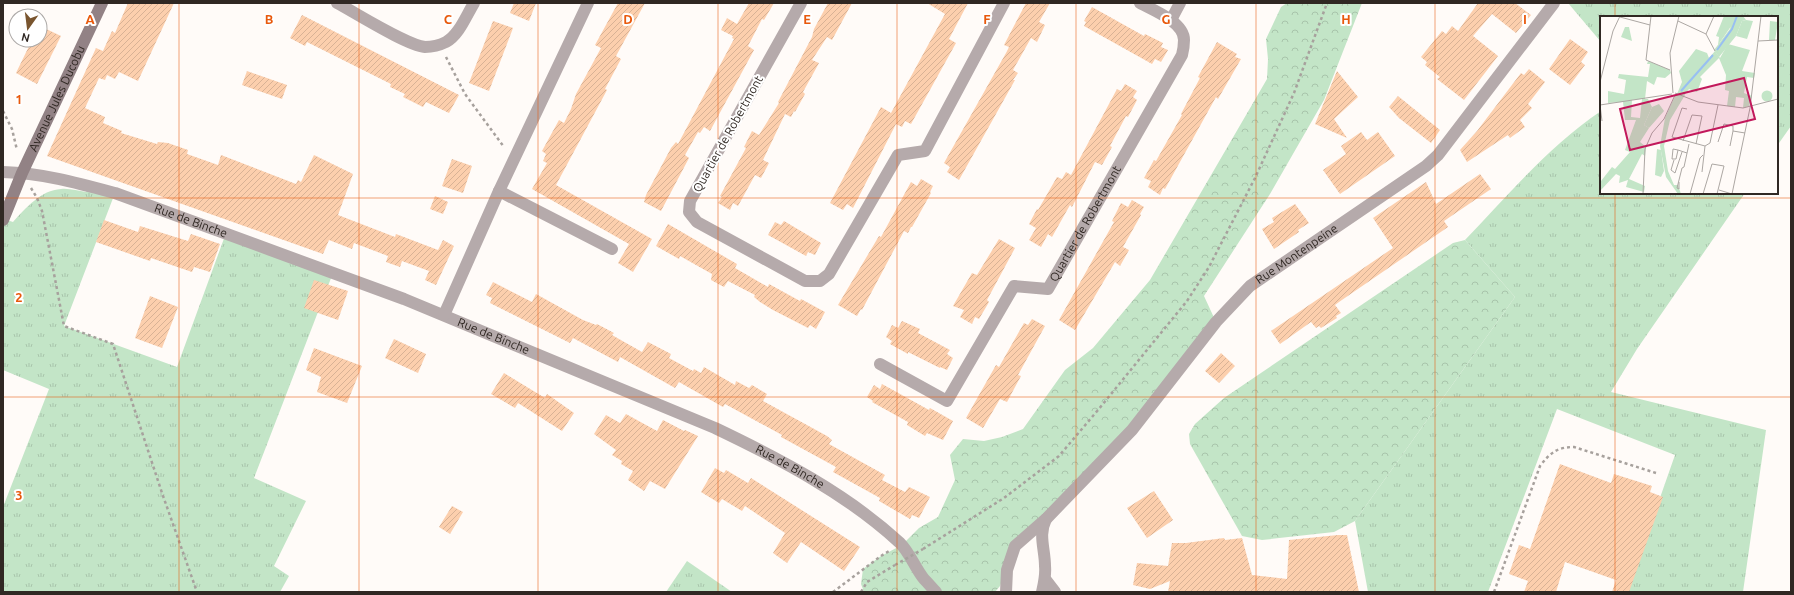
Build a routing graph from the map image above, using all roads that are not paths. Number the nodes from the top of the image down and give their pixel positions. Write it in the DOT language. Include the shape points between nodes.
graph roads {
  1 [pos="102,3"];
  2 [pos="338,3"];
  3 [pos="474,3"];
  4 [pos="588,3"];
  5 [pos="801,3"];
  6 [pos="1004,3"];
  7 [pos="1140,3"];
  8 [pos="1180,3"];
  9 [pos="1554,3"];
  10 [pos="1171,20"];
  11 [pos="3,172"];
  12 [pos="22,172"];
  13 [pos="499,191"];
  14 [pos="3,220"];
  15 [pos="612,250"];
  16 [pos="444,315"];
  17 [pos="880,364"];
  18 [pos="1047,518"];
  19 [pos="1045,579"];
  20 [pos="936,592"];
  21 [pos="1006,592"];
  22 [pos="1042,592"];
  23 [pos="1055,592"];
  1 -- 12 [label="street, Avenue Jules Ducobu"];
  2 -- 3 [label="street" via="423,47 440,44 451,38 458,31"];
  4 -- 13 [label="street"];
  5 -- 6 [label="street, Quartier de Robertmont" via="690,201 689,212 697,222 805,281 820,281 829,274 898,155 925,151"];
  7 -- 10 [label="street, Quartier de Robertmont"];
  8 -- 10 [label="street"];
  9 -- 18 [label="street, Rue Montenpeine" via="1438,155 1426,166 1250,286 1216,322 1132,430"];
  10 -- 17 [label="street, Quartier de Robertmont" via="1181,30 1184,39 1182,55 1048,289 1014,286 947,401"];
  11 -- 12 [label="street, Rue de Binche"];
  12 -- 14 [label="street, Avenue Jules Ducobu"];
  12 -- 16 [label="street, Rue de Binche" via="77,182 115,193"];
  13 -- 15 [label="street"];
  13 -- 16 [label="street"];
  16 -- 20 [label="street, Rue de Binche" via="715,428 761,450 843,499 902,545 924,579"];
  18 -- 19 [label="street, Rue Montenpeine" via="1041,538"];
  18 -- 21 [label="street, Rue Montenpeine" via="1015,546 1007,570"];
  19 -- 22 [label="street, Rue Montenpeine"];
  19 -- 23 [label="street"];
}
